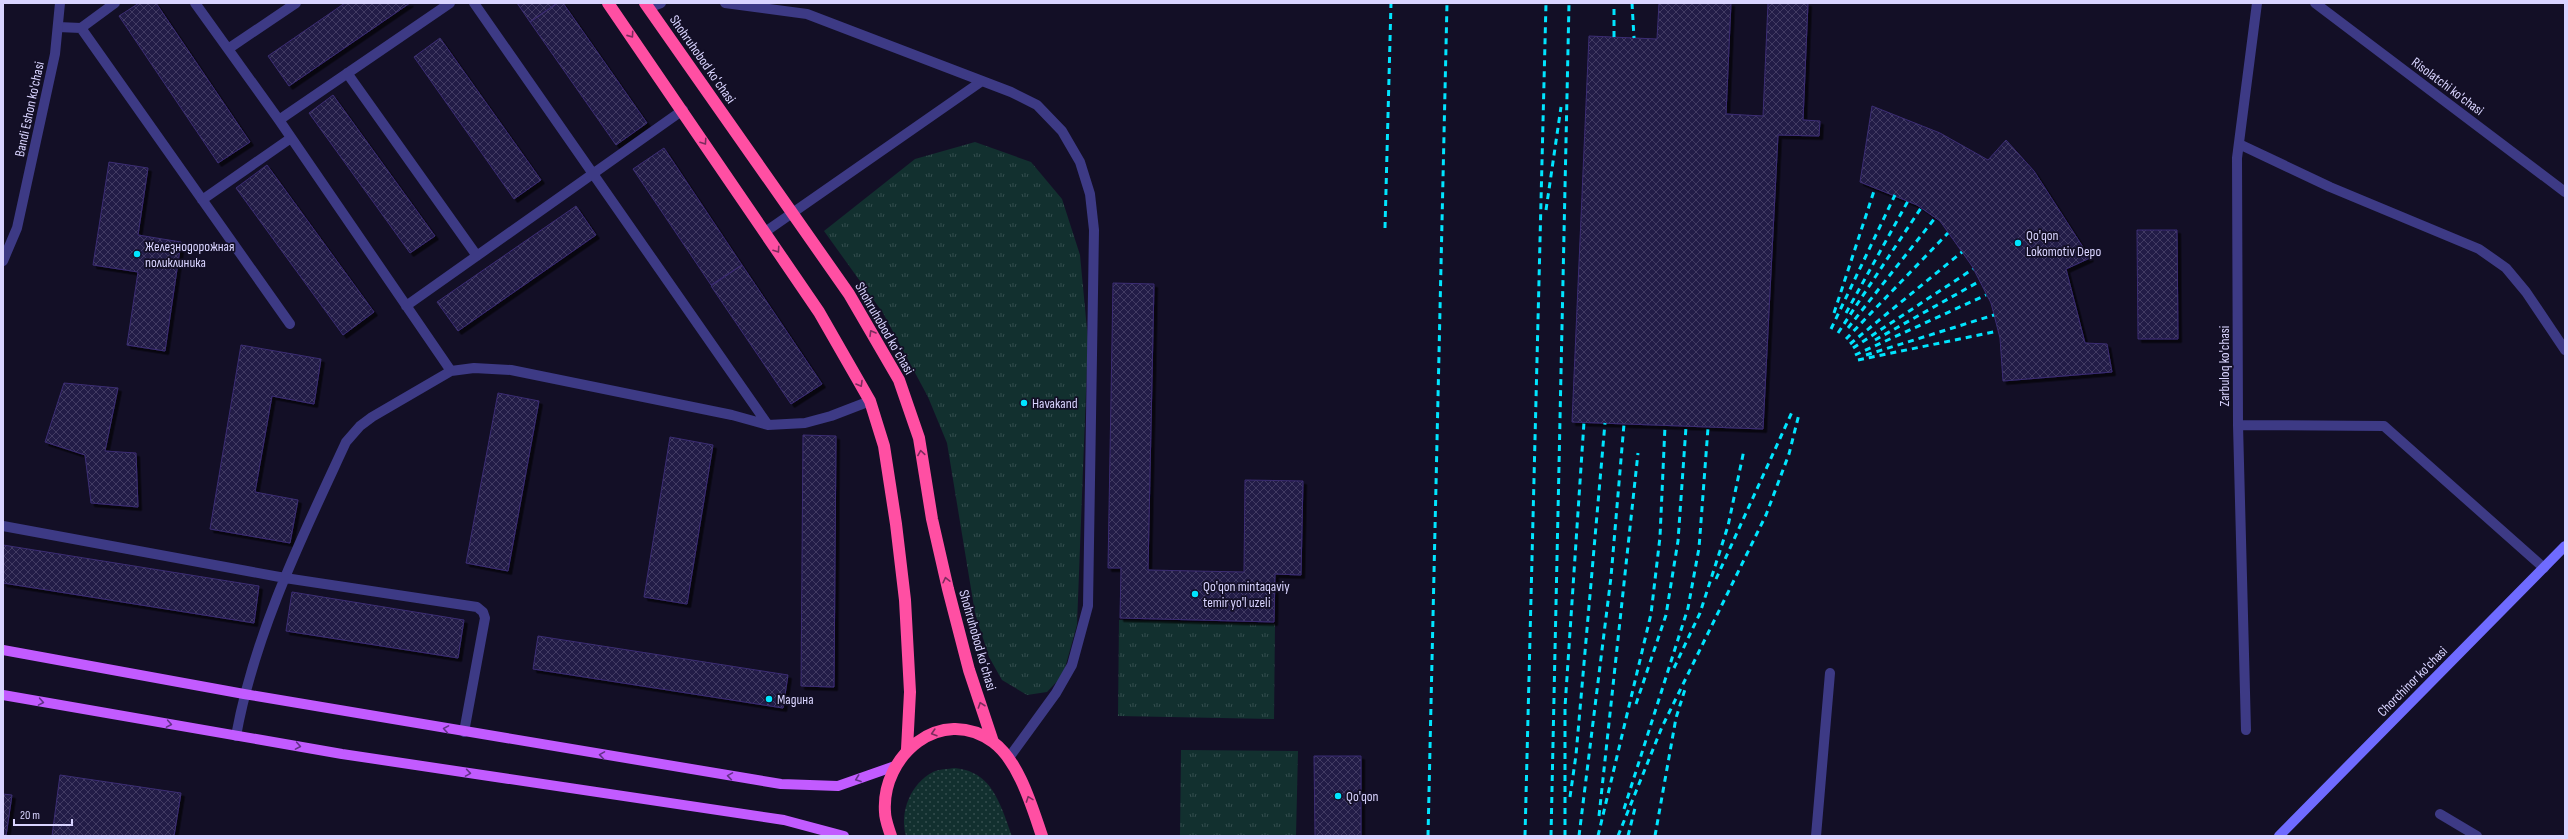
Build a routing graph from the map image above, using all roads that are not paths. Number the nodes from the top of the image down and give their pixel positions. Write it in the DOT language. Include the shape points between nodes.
graph roads {
  1 [pos="60,3"];
  2 [pos="115,3"];
  3 [pos="195,3"];
  4 [pos="296,3"];
  5 [pos="450,3"];
  6 [pos="474,3"];
  7 [pos="608,3"];
  8 [pos="661,3"];
  9 [pos="725,3"];
  10 [pos="2257,3"];
  11 [pos="2315,3"];
  12 [pos="647,5"];
  13 [pos="58,27"];
  14 [pos="81,28"];
  15 [pos="228,49"];
  16 [pos="347,73"];
  17 [pos="982,81"];
  18 [pos="683,110"];
  19 [pos="279,120"];
  20 [pos="291,138"];
  21 [pos="2239,144"];
  22 [pos="593,174"];
  23 [pos="2565,192"];
  24 [pos="202,200"];
  25 [pos="792,214"];
  26 [pos="765,232"];
  27 [pos="477,256"];
  28 [pos="3,261"];
  29 [pos="406,306"];
  30 [pos="290,324"];
  31 [pos="2565,350"];
  32 [pos="451,371"];
  33 [pos="870,401"];
  34 [pos="768,425"];
  35 [pos="2238,425"];
  36 [pos="3,526"];
  37 [pos="2565,546"];
  38 [pos="2544,568"];
  39 [pos="285,578"];
  40 [pos="3,650"];
  41 [pos="1830,673"];
  42 [pos="244,694"];
  43 [pos="3,695"];
  44 [pos="2246,730"];
  45 [pos="464,732"];
  46 [pos="236,736"];
  47 [pos="993,742"];
  48 [pos="907,749"];
  49 [pos="1008,759"];
  50 [pos="895,766"];
  51 [pos="2440,814"];
  52 [pos="844,836"];
  53 [pos="891,836"];
  54 [pos="1042,836"];
  55 [pos="1816,836"];
  56 [pos="2279,836"];
  57 [pos="2477,836"];
  1 -- 13 [label="street, Bandi Eshon ko'chasi"];
  2 -- 14 [label="street"];
  3 -- 15 [label="street"];
  4 -- 15 [label="street"];
  5 -- 16 [label="street"];
  6 -- 22 [label="street"];
  7 -- 18 [label="highway, one-way"];
  8 -- 12 [label="street"];
  9 -- 17 [label="street" via="807,14"];
  10 -- 21 [label="street, Zarbuloq ko'chasi"];
  11 -- 23 [label="street, Risolatchi ko'chasi"];
  12 -- 25 [label="highway, Shohruhobod koʻchasi"];
  13 -- 14 [label="street"];
  13 -- 28 [label="street, Bandi Eshon ko'chasi" via="55,54 17,228"];
  14 -- 24 [label="street"];
  15 -- 19 [label="street"];
  16 -- 19 [label="street"];
  16 -- 27 [label="street"];
  17 -- 25 [label="street"];
  17 -- 49 [label="street" via="1037,105 1062,130 1080,162 1090,194 1094,230 1088,606 1072,665 1056,693"];
  18 -- 22 [label="street"];
  18 -- 26 [label="highway, one-way"];
  19 -- 20 [label="street"];
  20 -- 24 [label="street"];
  20 -- 29 [label="street"];
  21 -- 31 [label="street" via="2330,187 2479,249 2506,268 2526,292"];
  21 -- 35 [label="street, Zarbuloq ko'chasi"];
  22 -- 27 [label="street"];
  22 -- 34 [label="street"];
  24 -- 30 [label="street"];
  25 -- 26 [label="street"];
  47 -- 25 [label="highway, Shohruhobod koʻchasi, one-way" via="969,670 932,519 918,438 899,380 849,294"];
  26 -- 33 [label="highway, one-way" via="819,312"];
  27 -- 29 [label="street"];
  29 -- 32 [label="street"];
  32 -- 34 [label="street" via="474,368 511,370 732,415"];
  32 -- 39 [label="street" via="372,417 346,442"];
  33 -- 34 [label="street" via="805,423"];
  33 -- 48 [label="highway" via="884,446 904,593 910,692"];
  35 -- 38 [label="street" via="2384,426"];
  35 -- 44 [label="street, Zarbuloq ko'chasi"];
  36 -- 39 [label="street"];
  37 -- 38 [label="street, Chorchinor ko'chasi"];
  38 -- 56 [label="street, Chorchinor ko'chasi"];
  39 -- 42 [label="street"];
  39 -- 45 [label="street" via="477,607 483,612"];
  40 -- 42 [label="main road"];
  41 -- 55 [label="street"];
  45 -- 42 [label="main road, one-way"];
  42 -- 46 [label="street"];
  43 -- 46 [label="main road, one-way"];
  50 -- 45 [label="main road, one-way" via="838,786 781,784"];
  46 -- 52 [label="main road, one-way" via="784,820"];
  47 -- 48 [label="highway, one-way" via="972,732 948,729 925,736"];
  47 -- 49 [label="highway"];
  48 -- 50 [label="highway"];
  54 -- 49 [label="highway, one-way" via="1026,789"];
  50 -- 53 [label="highway" via="888,785 885,812"];
  51 -- 57 [label="street"];
}
